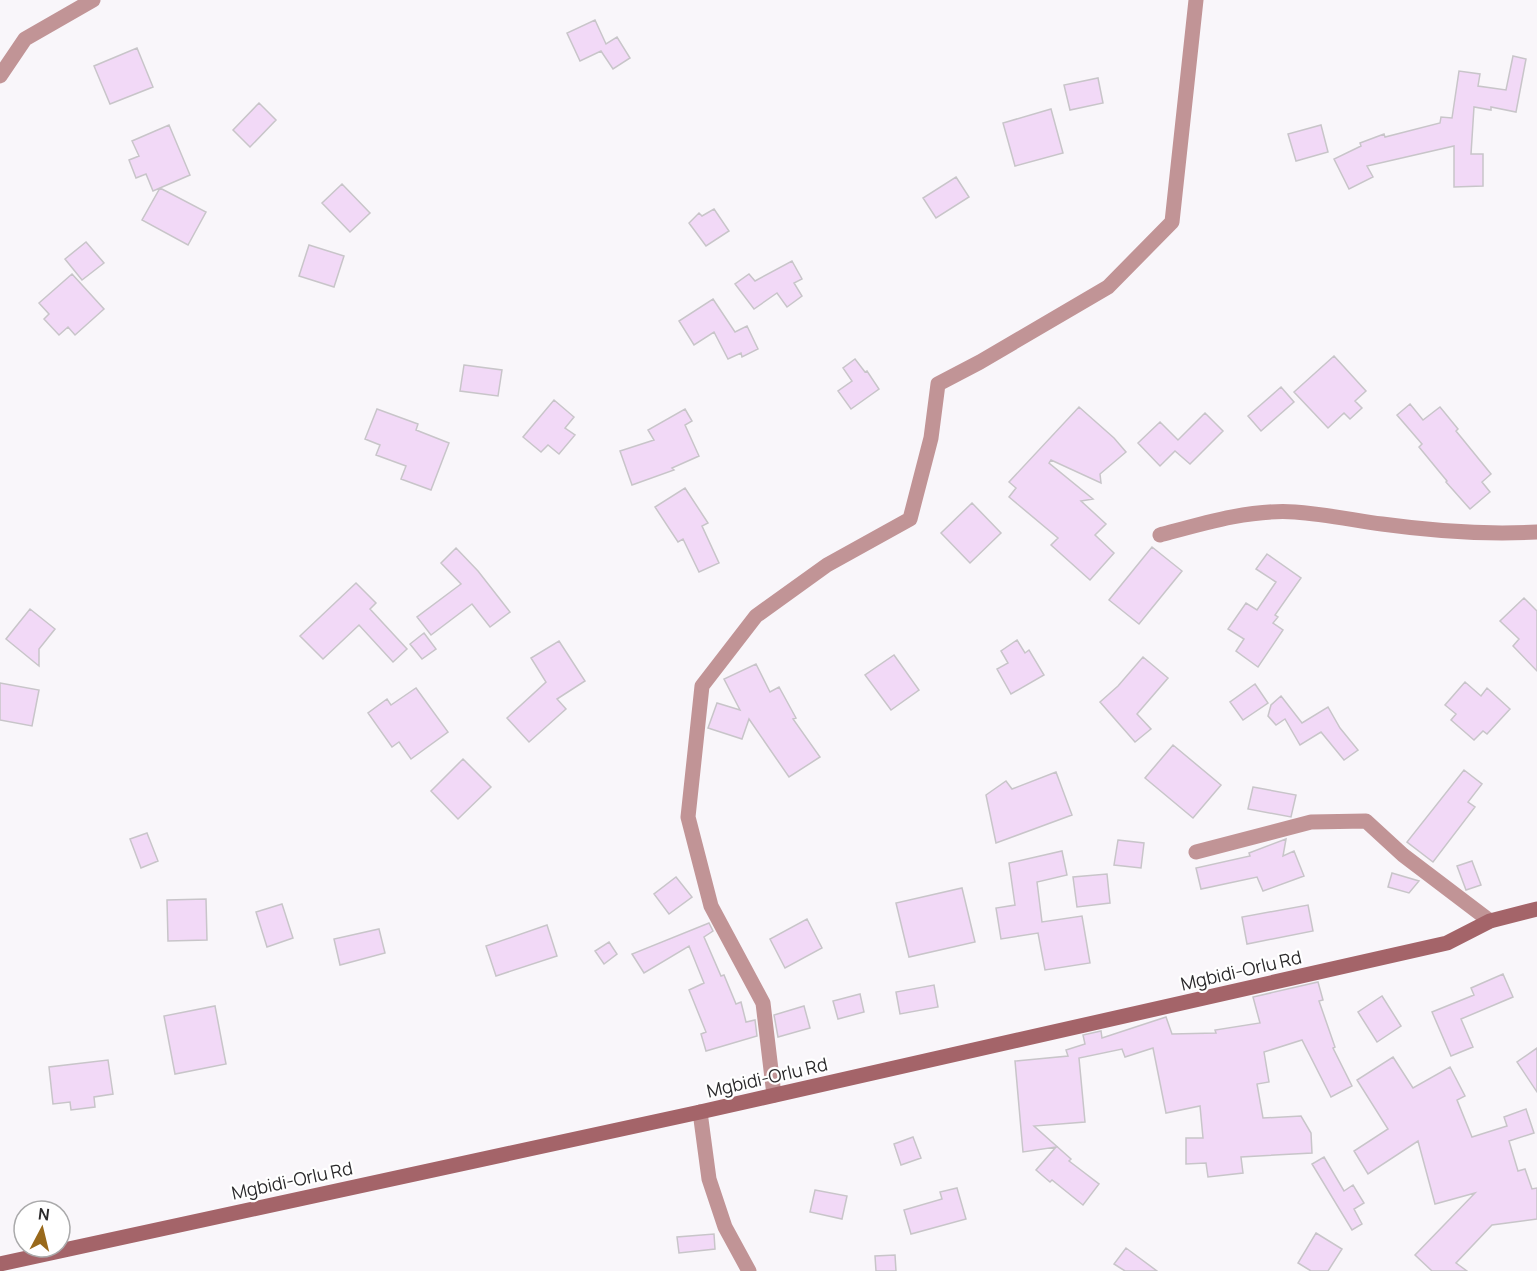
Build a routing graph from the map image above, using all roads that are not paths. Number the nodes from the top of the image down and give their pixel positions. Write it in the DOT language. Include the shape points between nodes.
graph roads {
  1 [pos="93,0"];
  2 [pos="1196,0"];
  3 [pos="0,76"];
  4 [pos="1537,532"];
  5 [pos="1160,534"];
  6 [pos="1196,852"];
  7 [pos="1537,909"];
  8 [pos="1490,921"];
  9 [pos="774,1095"];
  10 [pos="700,1112"];
  11 [pos="0,1264"];
  12 [pos="749,1271"];
  1 -- 3 [label="street" via="25,39"];
  2 -- 9 [label="street" via="1172,222 1108,287 938,384 931,438 910,519 827,565 756,616 702,686 688,817 711,906 763,1003"];
  4 -- 5 [label="street" via="1494,534 1385,525 1295,512 1257,513"];
  6 -- 8 [label="street" via="1311,822 1366,821 1403,855"];
  7 -- 8 [label="main road, Mgbidi-Orlu Rd"];
  8 -- 9 [label="main road, Mgbidi-Orlu Rd" via="1447,943"];
  9 -- 10 [label="main road, Mgbidi-Orlu Rd"];
  10 -- 11 [label="main road, Mgbidi-Orlu Rd"];
  10 -- 12 [label="street" via="709,1179 725,1227"];
}
